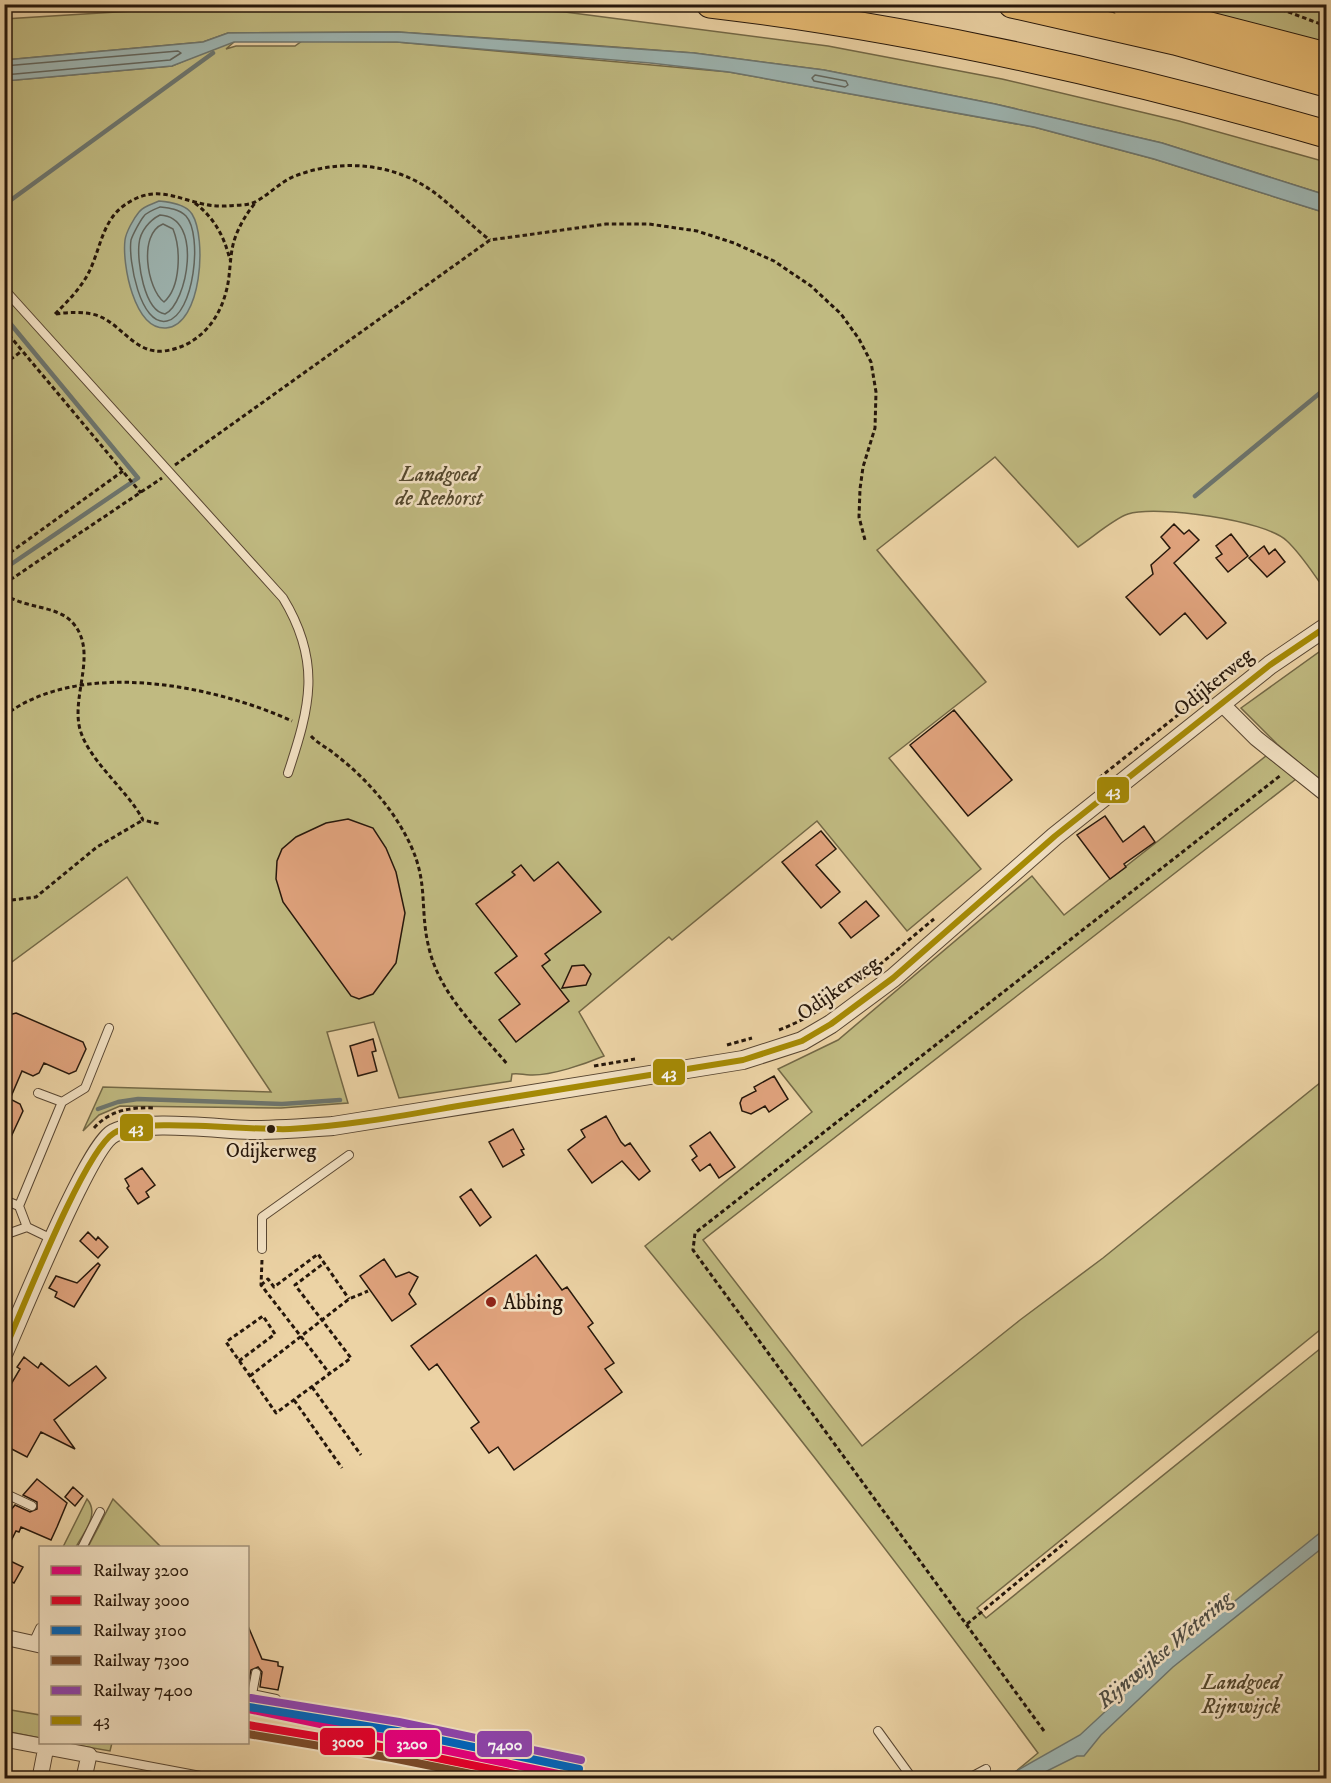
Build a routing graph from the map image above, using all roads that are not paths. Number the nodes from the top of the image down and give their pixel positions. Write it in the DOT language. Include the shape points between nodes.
graph roads {
  1 [pos="710,4"];
  2 [pos="1012,4"];
  3 [pos="1125,4"];
  4 [pos="1326,56"];
  5 [pos="1326,84"];
  6 [pos="1326,134"];
  7 [pos="4,289"];
  8 [pos="1326,627"];
  9 [pos="1216,697"];
  10 [pos="288,773"];
  11 [pos="1326,794"];
  12 [pos="109,1028"];
  13 [pos="38,1093"];
  14 [pos="62,1102"];
  15 [pos="350,1155"];
  16 [pos="4,1200"];
  17 [pos="19,1206"];
  18 [pos="27,1227"];
  19 [pos="5,1236"];
  20 [pos="54,1240"];
  21 [pos="262,1249"];
  22 [pos="4,1352"];
  23 [pos="4,1493"];
  24 [pos="32,1506"];
  25 [pos="100,1512"];
  26 [pos="83,1546"];
  27 [pos="4,1637"];
  28 [pos="37,1644"];
  29 [pos="256,1673"];
  30 [pos="250,1694"];
  31 [pos="276,1699"];
  32 [pos="878,1731"];
  33 [pos="4,1739"];
  34 [pos="45,1747"];
  35 [pos="89,1755"];
  36 [pos="986,1769"];
  37 [pos="40,1779"];
  38 [pos="84,1779"];
  39 [pos="211,1779"];
  40 [pos="912,1779"];
  41 [pos="969,1779"];
  1 -- 6 [label="highway" via="934,38 1035,58"];
  2 -- 5 [label="highway" via="1175,40"];
  3 -- 4 [label="highway"];
  7 -- 10 [label="lane" via="283,598 303,640 307,659 308,699"];
  8 -- 9 [label="street, Odijkerweg"];
  9 -- 11 [label="street" via="1256,738"];
  9 -- 20 [label="street, Odijkerweg" via="893,978 802,1041 742,1060 333,1126 267,1130 135,1126 112,1133 102,1142"];
  12 -- 14 [label="lane" via="85,1088"];
  13 -- 14 [label="lane"];
  14 -- 17 [label="lane"];
  15 -- 21 [label="lane" via="262,1217"];
  16 -- 17 [label="lane"];
  17 -- 18 [label="lane"];
  18 -- 19 [label="lane"];
  18 -- 20 [label="lane"];
  20 -- 22 [label="street, Odijkerweg"];
  23 -- 24 [label="lane"];
  25 -- 26 [label="lane"];
  27 -- 28 [label="street"];
  29 -- 30 [label="lane"];
  30 -- 31 [label="lane"];
  32 -- 40 [label="lane"];
  33 -- 34 [label="street"];
  34 -- 35 [label="street"];
  34 -- 37 [label="street"];
  35 -- 38 [label="street"];
  35 -- 39 [label="lane"];
  36 -- 41 [label="lane"];
}
